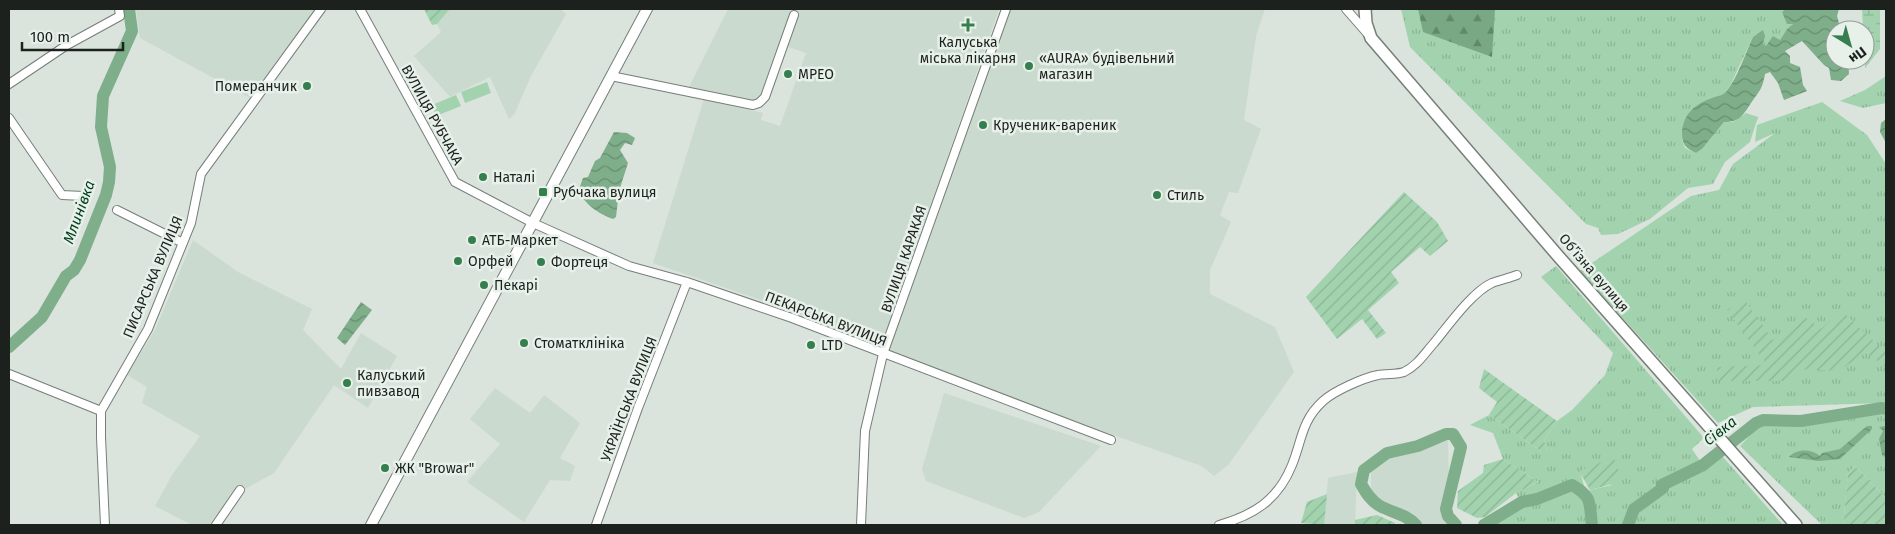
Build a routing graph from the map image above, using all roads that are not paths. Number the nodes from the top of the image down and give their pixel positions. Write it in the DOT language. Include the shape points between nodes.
graph roads {
  1 [pos="321,9"];
  2 [pos="360,9"];
  3 [pos="646,9"];
  4 [pos="1006,9"];
  5 [pos="1346,9"];
  6 [pos="1365,9"];
  7 [pos="119,12"];
  8 [pos="794,15"];
  9 [pos="1371,38"];
  10 [pos="611,76"];
  11 [pos="9,84"];
  12 [pos="9,118"];
  13 [pos="83,196"];
  14 [pos="117,210"];
  15 [pos="532,223"];
  16 [pos="183,242"];
  17 [pos="1517,275"];
  18 [pos="687,282"];
  19 [pos="883,354"];
  20 [pos="9,374"];
  21 [pos="101,411"];
  22 [pos="1111,440"];
  23 [pos="240,490"];
  24 [pos="105,525"];
  25 [pos="216,525"];
  26 [pos="371,525"];
  27 [pos="596,525"];
  28 [pos="861,525"];
  29 [pos="1219,525"];
  30 [pos="1796,525"];
  1 -- 16 [label="street, ПИСАРСЬКА ВУЛИЦЯ" via="201,174 191,223"];
  2 -- 15 [label="street, ВУЛИЦЯ РУБЧАКА" via="455,182"];
  3 -- 10 [label="main road"];
  4 -- 19 [label="street, ВУЛИЦЯ КАРАКАЯ"];
  5 -- 9 [label="street, Обʼїзна вулиця"];
  6 -- 9 [label="main road, Обʼїзна вулиця"];
  7 -- 11 [label="street"];
  8 -- 10 [label="street" via="765,97 753,105"];
  9 -- 30 [label="main road, Обʼїзна вулиця"];
  10 -- 15 [label="main road"];
  12 -- 13 [label="street" via="62,195"];
  14 -- 16 [label="street"];
  15 -- 18 [label="street, ПЕКАРСЬКА ВУЛИЦЯ" via="629,266"];
  15 -- 26 [label="main road"];
  16 -- 21 [label="street, ПИСАРСЬКА ВУЛИЦЯ" via="148,329"];
  17 -- 29 [label="street" via="1490,284 1467,304 1418,362 1403,372 1377,375 1324,400 1307,422 1278,493 1264,505"];
  18 -- 19 [label="street, ПЕКАРСЬКА ВУЛИЦЯ"];
  18 -- 27 [label="street, УКРАЇНСЬКА ВУЛИЦЯ"];
  19 -- 22 [label="street, ПЕКАРСЬКА ВУЛИЦЯ"];
  19 -- 28 [label="street, ВУЛИЦЯ КАРАКАЯ" via="865,431"];
  20 -- 21 [label="street"];
  21 -- 24 [label="street, ПИСАРСЬКА ВУЛИЦЯ"];
  23 -- 25 [label="street"];
}
